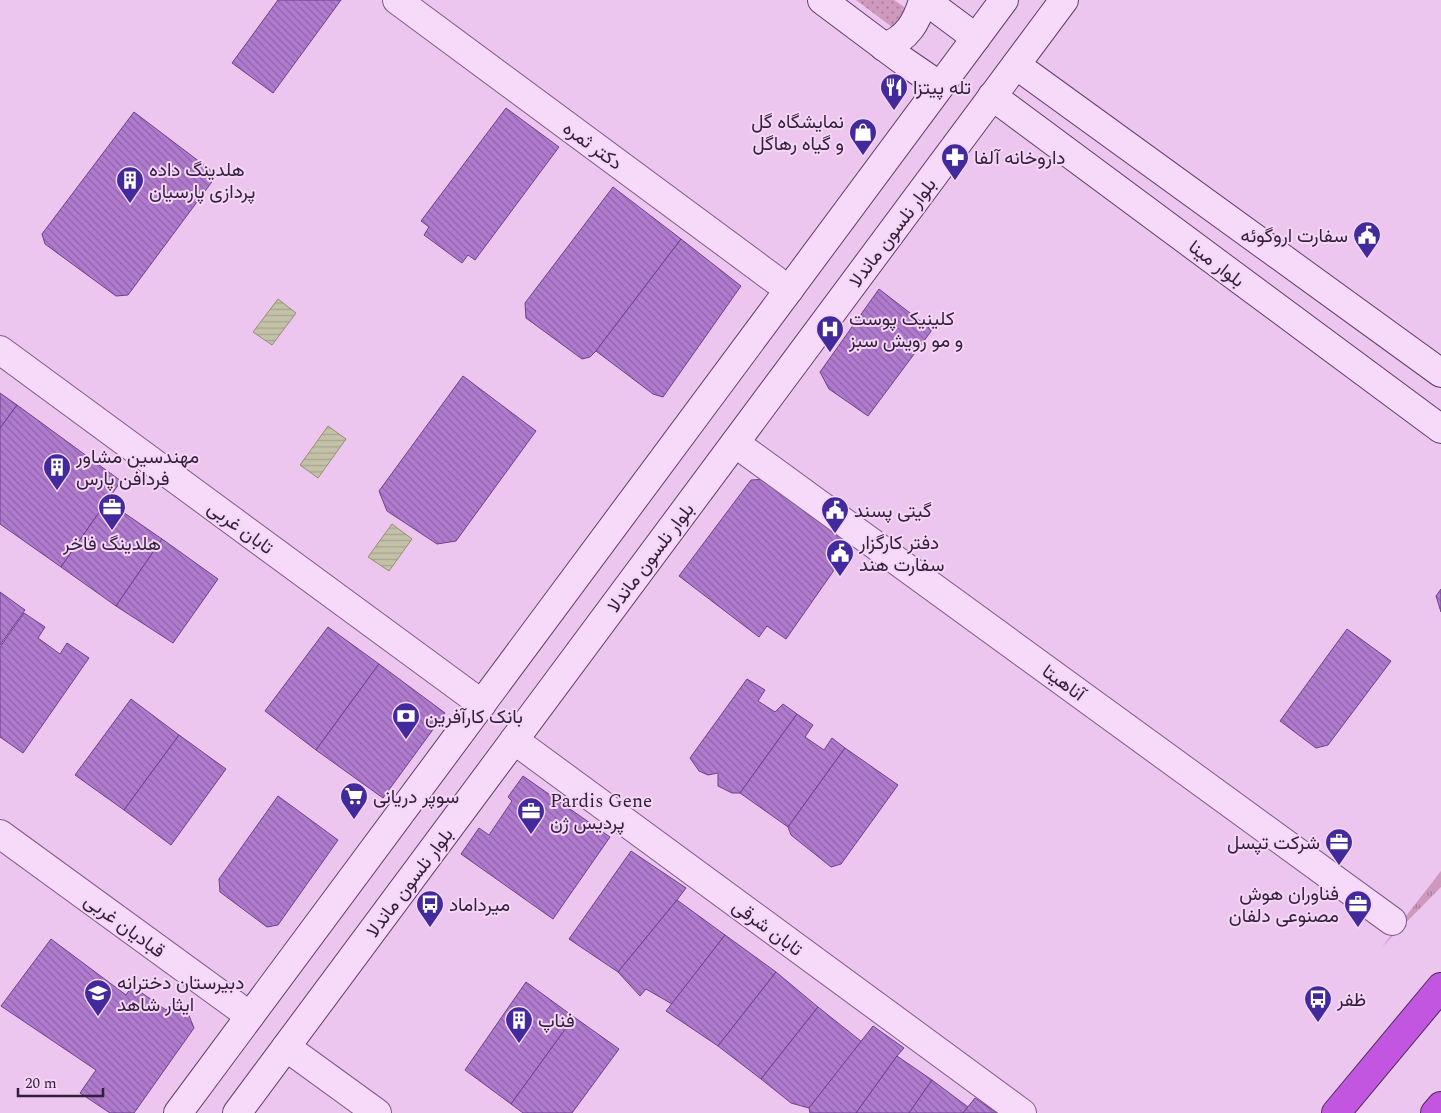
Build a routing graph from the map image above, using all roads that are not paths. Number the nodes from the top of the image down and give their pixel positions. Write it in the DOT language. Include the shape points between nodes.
graph roads {
  1 [pos="397,0"];
  2 [pos="822,0"];
  3 [pos="924,0"];
  4 [pos="1004,0"];
  5 [pos="1064,0"];
  6 [pos="976,38"];
  7 [pos="884,46"];
  8 [pos="1016,65"];
  9 [pos="940,86"];
  10 [pos="1052,91"];
  11 [pos="992,96"];
  12 [pos="1027,122"];
  13 [pos="789,290"];
  14 [pos="0,350"];
  15 [pos="1441,374"];
  16 [pos="1441,429"];
  17 [pos="735,443"];
  18 [pos="482,704"];
  19 [pos="514,740"];
  20 [pos="0,834"];
  21 [pos="1392,921"];
  22 [pos="1441,987"];
  23 [pos="250,1016"];
  24 [pos="286,1047"];
  25 [pos="1441,1106"];
  26 [pos="178,1113"];
  27 [pos="237,1113"];
  28 [pos="378,1113"];
  29 [pos="1022,1113"];
  30 [pos="1336,1113"];
  31 [pos="1435,1113"];
  1 -- 13 [label="street, دکتر ثمره"];
  2 -- 7 [label="street"];
  3 -- 6 [label="street"];
  3 -- 7 [label="street" via="919,16 908,32 895,43"];
  4 -- 6 [label="street"];
  5 -- 8 [label="street, بلوار نلسون ماندلا"];
  6 -- 9 [label="street"];
  7 -- 9 [label="street"];
  8 -- 10 [label="street"];
  8 -- 11 [label="street, بلوار نلسون ماندلا"];
  9 -- 13 [label="street"];
  10 -- 12 [label="street" via="1040,99"];
  10 -- 15 [label="street"];
  11 -- 12 [label="street, بلوار مینا"];
  11 -- 17 [label="street, بلوار نلسون ماندلا"];
  12 -- 16 [label="street, بلوار مینا"];
  13 -- 18 [label="street"];
  14 -- 18 [label="street, تابان غربی"];
  17 -- 19 [label="street, بلوار نلسون ماندلا"];
  17 -- 21 [label="street, آناهیتا"];
  18 -- 23 [label="street"];
  19 -- 24 [label="street, بلوار نلسون ماندلا"];
  19 -- 29 [label="street, تابان شرقی"];
  20 -- 23 [label="street, قبادیان غربی"];
  22 -- 30 [label="highway"];
  23 -- 26 [label="street"];
  24 -- 27 [label="street, بلوار نلسون ماندلا"];
  24 -- 28 [label="street"];
  25 -- 31 [label="highway"];
}
